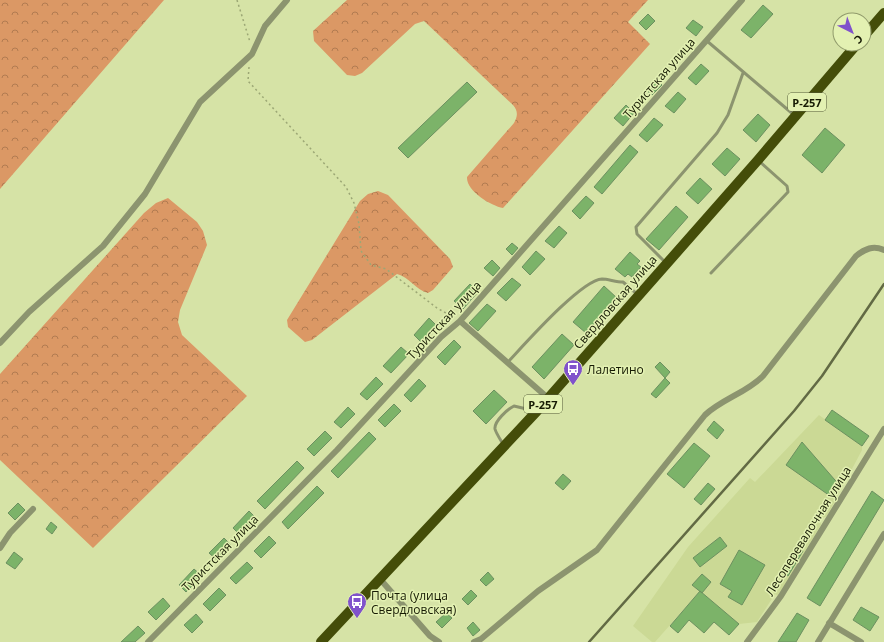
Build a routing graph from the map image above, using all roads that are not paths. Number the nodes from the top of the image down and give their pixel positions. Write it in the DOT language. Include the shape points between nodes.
graph roads {
  1 [pos="286,0"];
  2 [pos="742,0"];
  3 [pos="884,12"];
  4 [pos="872,26"];
  5 [pos="707,40"];
  6 [pos="850,52"];
  7 [pos="743,73"];
  8 [pos="795,117"];
  9 [pos="758,160"];
  10 [pos="884,250"];
  11 [pos="667,263"];
  12 [pos="711,273"];
  13 [pos="638,296"];
  14 [pos="460,322"];
  15 [pos="0,343"];
  16 [pos="508,362"];
  17 [pos="548,398"];
  18 [pos="537,411"];
  19 [pos="884,429"];
  20 [pos="504,447"];
  21 [pos="33,509"];
  22 [pos="884,534"];
  23 [pos="0,548"];
  24 [pos="380,579"];
  25 [pos="829,623"];
  26 [pos="148,642"];
  27 [pos="321,642"];
  28 [pos="439,642"];
  29 [pos="474,642"];
  30 [pos="748,642"];
  31 [pos="818,642"];
  32 [pos="861,642"];
  1 -- 15 [label="street" via="264,26 252,54 200,102 145,194 103,246 29,312"];
  2 -- 5 [label="street, Туристская улица"];
  3 -- 4 [label="highway"];
  5 -- 7 [label="lane"];
  5 -- 14 [label="street, Туристская улица"];
  6 -- 8 [label="highway, Свердловская улица / Р-257"];
  7 -- 8 [label="lane"];
  7 -- 11 [label="lane" via="728,115 717,133 636,228 637,234"];
  8 -- 9 [label="highway, Свердловская улица / Р-257"];
  9 -- 11 [label="highway, Свердловская улица / Р-257"];
  9 -- 12 [label="lane" via="787,186 788,192"];
  10 -- 29 [label="street" via="877,247 866,249 856,256 763,376 748,389 712,409 597,550 538,591 481,639"];
  11 -- 13 [label="highway, Свердловская улица / Р-257"];
  13 -- 16 [label="lane" via="623,282 598,280 575,294"];
  13 -- 17 [label="highway, Свердловская улица / Р-257"];
  14 -- 16 [label="street"];
  14 -- 26 [label="street, Туристская улица" via="441,337 337,450"];
  16 -- 17 [label="street"];
  17 -- 18 [label="highway, Свердловская улица / Р-257"];
  18 -- 20 [label="highway, Свердловская улица / Р-257"];
  18 -- 20 [label="lane" via="514,406 509,409 496,424 495,429"];
  19 -- 30 [label="street, Лесоперевалочная улица" via="781,596"];
  20 -- 24 [label="highway, Свердловская улица / Р-257"];
  21 -- 23 [label="street" via="10,533"];
  22 -- 25 [label="street"];
  24 -- 27 [label="highway, Свердловская улица / Р-257"];
  24 -- 28 [label="street" via="430,636"];
  25 -- 31 [label="street"];
  25 -- 32 [label="street"];
}
